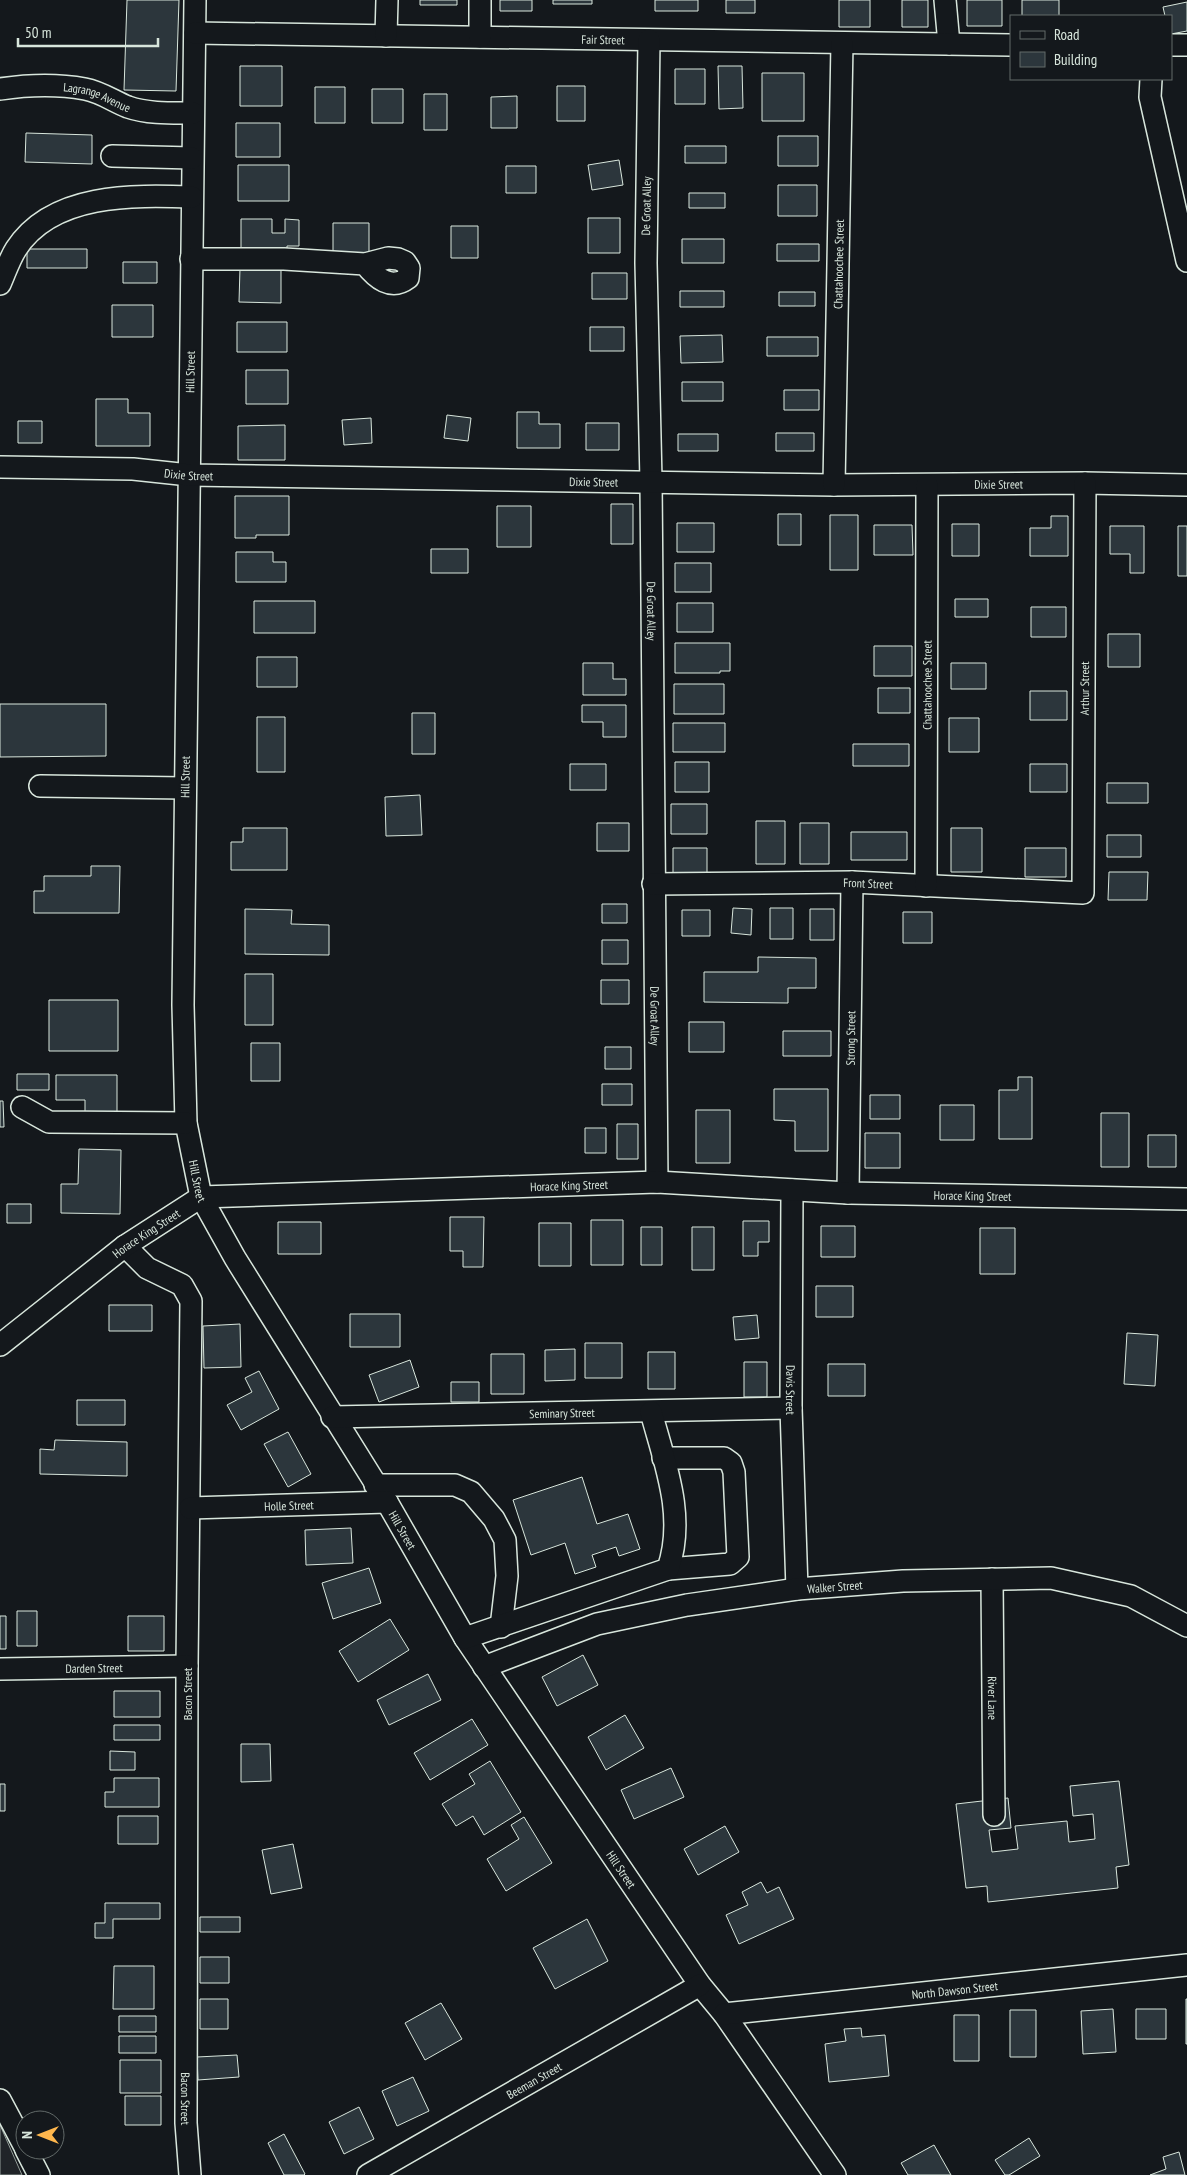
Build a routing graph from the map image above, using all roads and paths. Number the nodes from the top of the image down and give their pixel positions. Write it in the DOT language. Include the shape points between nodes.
graph roads {
  1 [pos="195,0"];
  2 [pos="387,0"];
  3 [pos="480,0"];
  4 [pos="945,0"];
  5 [pos="195,33"];
  6 [pos="386,36"];
  7 [pos="480,37"];
  8 [pos="649,40"];
  9 [pos="842,43"];
  10 [pos="949,44"];
  11 [pos="1010,44"];
  12 [pos="1172,45"];
  13 [pos="1187,45"];
  14 [pos="1151,80"];
  15 [pos="1,95"];
  16 [pos="193,113"];
  17 [pos="112,156"];
  18 [pos="192,158"];
  19 [pos="192,197"];
  20 [pos="191,259"];
  21 [pos="1187,261"];
  22 [pos="365,264"];
  23 [pos="0,284"];
  24 [pos="0,467"];
  25 [pos="189,475"];
  26 [pos="651,481"];
  27 [pos="927,484"];
  28 [pos="1085,484"];
  29 [pos="834,485"];
  30 [pos="1187,485"];
  31 [pos="40,786"];
  32 [pos="185,788"];
  33 [pos="852,882"];
  34 [pos="653,884"];
  35 [pos="926,886"];
  36 [pos="1083,894"];
  37 [pos="22,1107"];
  38 [pos="186,1124"];
  39 [pos="657,1182"];
  40 [pos="792,1190"];
  41 [pos="848,1193"];
  42 [pos="201,1197"];
  43 [pos="1187,1198"];
  44 [pos="125,1246"];
  45 [pos="0,1346"];
  46 [pos="791,1408"];
  47 [pos="651,1412"];
  48 [pos="332,1417"];
  49 [pos="663,1458"];
  50 [pos="381,1493"];
  51 [pos="190,1508"];
  52 [pos="668,1569"];
  53 [pos="992,1580"];
  54 [pos="797,1589"];
  55 [pos="1187,1626"];
  56 [pos="501,1627"];
  57 [pos="464,1638"];
  58 [pos="187,1666"];
  59 [pos="484,1667"];
  60 [pos="0,1670"];
  61 [pos="994,1815"];
  62 [pos="1187,1965"];
  63 [pos="700,1985"];
  64 [pos="724,2014"];
  65 [pos="2,2107"];
  66 [pos="15,2130"];
  67 [pos="32,2160"];
  68 [pos="39,2175"];
  69 [pos="190,2175"];
  70 [pos="368,2175"];
  71 [pos="835,2175"];
  1 -- 5 [label="street, Hill Street"];
  2 -- 6 [label="street"];
  3 -- 7 [label="street"];
  4 -- 10 [label="street"];
  5 -- 6 [label="street, Fair Street"];
  5 -- 16 [label="street, Hill Street"];
  6 -- 7 [label="street, Fair Street"];
  7 -- 8 [label="street, Fair Street"];
  8 -- 9 [label="street, Fair Street"];
  8 -- 26 [label="street, De Groat Alley" via="646,263"];
  9 -- 10 [label="street, Fair Street"];
  9 -- 29 [label="street, Chattahoochee Street"];
  10 -- 11 [label="street, Fair Street"];
  12 -- 13 [label="street"];
  14 -- 21 [label="street" via="1150,97"];
  15 -- 16 [label="street, Lagrange Avenue" via="56,86 86,89 128,107"];
  16 -- 18 [label="street, Hill Street"];
  17 -- 18 [label="street"];
  18 -- 19 [label="street, Hill Street"];
  19 -- 20 [label="street, Hill Street"];
  19 -- 23 [label="street" via="109,199 65,209 36,226 16,249"];
  20 -- 22 [label="street" via="284,259"];
  20 -- 25 [label="street, Hill Street"];
  24 -- 25 [label="street, Dixie Street" via="133,469"];
  25 -- 26 [label="street, Dixie Street"];
  25 -- 32 [label="street, Hill Street"];
  26 -- 29 [label="street, Dixie Street"];
  26 -- 34 [label="street, De Groat Alley"];
  27 -- 28 [label="street, Dixie Street"];
  27 -- 29 [label="street, Dixie Street"];
  27 -- 35 [label="street, Chattahoochee Street"];
  28 -- 30 [label="street, Dixie Street"];
  28 -- 36 [label="street, Arthur Street"];
  31 -- 32 [label="street"];
  32 -- 38 [label="street, Hill Street" via="183,1005"];
  33 -- 34 [label="street, Front Street"];
  33 -- 35 [label="street, Front Street"];
  33 -- 41 [label="street, Strong Street"];
  34 -- 39 [label="street, De Groat Alley"];
  35 -- 36 [label="street, Front Street"];
  37 -- 38 [label="street" via="49,1122"];
  38 -- 42 [label="street, Hill Street"];
  39 -- 40 [label="street, Horace King Street"];
  39 -- 42 [label="street, Horace King Street"];
  40 -- 41 [label="street, Horace King Street"];
  40 -- 46 [label="street, Davis Street"];
  41 -- 43 [label="street, Horace King Street"];
  42 -- 44 [label="street, Horace King Street"];
  42 -- 48 [label="street, Hill Street"];
  44 -- 45 [label="street, Horace King Street"];
  44 -- 51 [label="street, Bacon Street" via="147,1268 182,1285 191,1301"];
  46 -- 47 [label="street, Seminary Street"];
  46 -- 54 [label="street, Davis Street"];
  47 -- 48 [label="street, Seminary Street"];
  47 -- 49 [label="street"];
  48 -- 50 [label="street, Hill Street"];
  49 -- 52 [label="street" via="677,1525 674,1553"];
  49 -- 52 [label="street" via="724,1458 731,1463 738,1557 730,1564"];
  50 -- 51 [label="street, Holle Street"];
  50 -- 56 [label="street, Holle Street" via="455,1485 471,1492 494,1519 505,1540 507,1576"];
  50 -- 57 [label="street, Hill Street"];
  51 -- 58 [label="street, Bacon Street"];
  52 -- 56 [label="street"];
  53 -- 54 [label="street, Walker Street" via="902,1581"];
  53 -- 55 [label="street, Walker Street" via="1051,1578 1082,1583 1132,1596"];
  53 -- 61 [label="street, River Lane"];
  54 -- 59 [label="street, Walker Street" via="687,1605 596,1624"];
  56 -- 57 [label="street"];
  57 -- 59 [label="street, Hill Street"];
  58 -- 60 [label="street, Darden Street"];
  58 -- 69 [label="street, Bacon Street" via="186,2123"];
  59 -- 63 [label="street, Hill Street"];
  62 -- 64 [label="street, North Dawson Street"];
  63 -- 64 [label="street, Hill Street"];
  63 -- 70 [label="street, Beeman Street"];
  64 -- 71 [label="street, Hill Street"];
  65 -- 66 [label="street"];
  67 -- 68 [label="street"];
}
